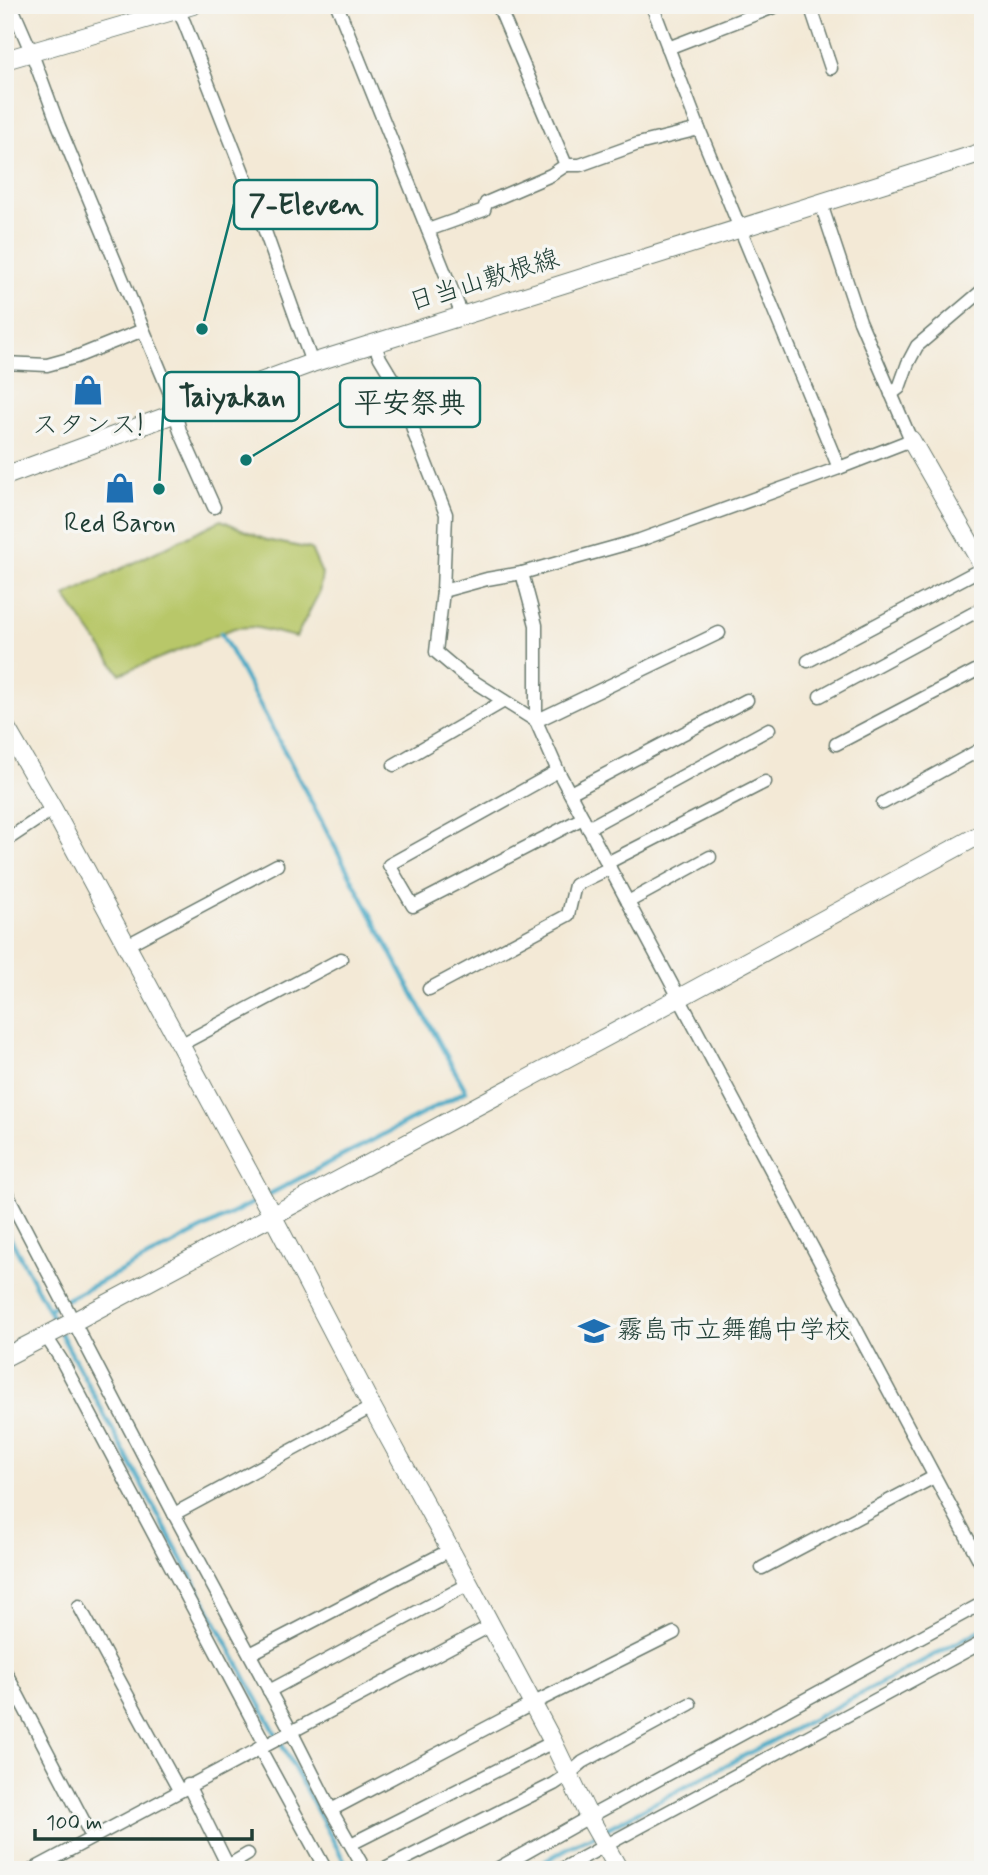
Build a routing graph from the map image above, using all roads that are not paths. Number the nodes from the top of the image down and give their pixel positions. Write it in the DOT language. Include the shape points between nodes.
graph roads {
  1 [pos="11,5"];
  2 [pos="337,5"];
  3 [pos="498,5"];
  4 [pos="652,5"];
  5 [pos="779,5"];
  6 [pos="810,5"];
  7 [pos="182,7"];
  8 [pos="668,48"];
  9 [pos="31,51"];
  10 [pos="5,60"];
  11 [pos="831,68"];
  12 [pos="699,129"];
  13 [pos="983,152"];
  14 [pos="566,165"];
  15 [pos="821,204"];
  16 [pos="741,229"];
  17 [pos="428,230"];
  18 [pos="983,290"];
  19 [pos="462,316"];
  20 [pos="143,330"];
  21 [pos="374,343"];
  22 [pos="5,363"];
  23 [pos="312,363"];
  24 [pos="891,394"];
  25 [pos="175,413"];
  26 [pos="911,440"];
  27 [pos="839,468"];
  28 [pos="5,476"];
  29 [pos="214,507"];
  30 [pos="983,567"];
  31 [pos="522,573"];
  32 [pos="443,591"];
  33 [pos="983,608"];
  34 [pos="719,633"];
  35 [pos="808,661"];
  36 [pos="983,667"];
  37 [pos="820,696"];
  38 [pos="747,700"];
  39 [pos="504,701"];
  40 [pos="536,721"];
  41 [pos="5,726"];
  42 [pos="769,729"];
  43 [pos="836,744"];
  44 [pos="983,748"];
  45 [pos="394,765"];
  46 [pos="558,771"];
  47 [pos="765,782"];
  48 [pos="570,793"];
  49 [pos="883,803"];
  50 [pos="53,809"];
  51 [pos="586,823"];
  52 [pos="983,833"];
  53 [pos="5,841"];
  54 [pos="710,857"];
  55 [pos="277,865"];
  56 [pos="608,865"];
  57 [pos="628,902"];
  58 [pos="127,946"];
  59 [pos="341,960"];
  60 [pos="429,989"];
  61 [pos="679,998"];
  62 [pos="180,1045"];
  63 [pos="5,1189"];
  64 [pos="272,1215"];
  65 [pos="72,1323"];
  66 [pos="48,1334"];
  67 [pos="5,1357"];
  68 [pos="372,1407"];
  69 [pos="934,1477"];
  70 [pos="174,1514"];
  71 [pos="450,1550"];
  72 [pos="762,1567"];
  73 [pos="983,1567"];
  74 [pos="469,1584"];
  75 [pos="983,1603"];
  76 [pos="79,1606"];
  77 [pos="490,1626"];
  78 [pos="674,1633"];
  79 [pos="983,1642"];
  80 [pos="250,1654"];
  81 [pos="5,1671"];
  82 [pos="270,1691"];
  83 [pos="690,1703"];
  84 [pos="532,1704"];
  85 [pos="289,1732"];
  86 [pos="553,1742"];
  87 [pos="265,1745"];
  88 [pos="569,1774"];
  89 [pos="184,1788"];
  90 [pos="331,1810"];
  91 [pos="590,1819"];
  92 [pos="92,1836"];
  93 [pos="604,1843"];
  94 [pos="351,1844"];
  95 [pos="248,1854"];
  96 [pos="32,1870"];
  97 [pos="326,1870"];
  98 [pos="365,1870"];
  99 [pos="383,1870"];
  100 [pos="495,1870"];
  101 [pos="560,1870"];
  102 [pos="619,1870"];
  1 -- 9 [label="street"];
  2 -- 17 [label="street"];
  3 -- 14 [label="street"];
  4 -- 8 [label="street"];
  5 -- 8 [label="street"];
  6 -- 11 [label="street"];
  7 -- 9 [label="street"];
  7 -- 23 [label="street"];
  8 -- 12 [label="street"];
  9 -- 10 [label="street"];
  9 -- 20 [label="street"];
  12 -- 14 [label="street" via="580,165"];
  12 -- 16 [label="street"];
  13 -- 15 [label="street, 日当山敷根線"];
  14 -- 17 [label="street" via="486,203 485,210"];
  15 -- 16 [label="street, 日当山敷根線"];
  15 -- 24 [label="street" via="860,321"];
  16 -- 19 [label="street, 日当山敷根線"];
  16 -- 27 [label="street"];
  17 -- 19 [label="street"];
  18 -- 24 [label="street" via="917,346 899,388"];
  19 -- 21 [label="street, 日当山敷根線"];
  20 -- 22 [label="street" via="47,365"];
  20 -- 25 [label="street"];
  21 -- 23 [label="street, 日当山敷根線"];
  21 -- 32 [label="street" via="404,398 446,514"];
  23 -- 25 [label="street, 日当山敷根線"];
  24 -- 26 [label="street"];
  25 -- 28 [label="street, 日当山敷根線"];
  25 -- 29 [label="street"];
  26 -- 27 [label="street"];
  26 -- 30 [label="street"];
  27 -- 31 [label="street" via="640,540"];
  30 -- 35 [label="street"];
  31 -- 32 [label="street"];
  31 -- 40 [label="street" via="536,625"];
  32 -- 39 [label="street" via="436,652"];
  33 -- 37 [label="street"];
  34 -- 40 [label="street"];
  36 -- 43 [label="street"];
  38 -- 48 [label="street"];
  39 -- 40 [label="street"];
  39 -- 45 [label="street"];
  40 -- 46 [label="street"];
  41 -- 50 [label="street"];
  42 -- 51 [label="street"];
  44 -- 49 [label="street"];
  46 -- 48 [label="street"];
  46 -- 51 [label="street" via="389,865 414,906"];
  47 -- 56 [label="street"];
  48 -- 51 [label="street"];
  50 -- 53 [label="street"];
  50 -- 58 [label="street"];
  51 -- 56 [label="street"];
  52 -- 61 [label="street"];
  54 -- 57 [label="street"];
  55 -- 58 [label="street"];
  56 -- 57 [label="street"];
  56 -- 60 [label="street" via="575,885 568,915"];
  57 -- 61 [label="street"];
  58 -- 62 [label="street"];
  59 -- 62 [label="street"];
  61 -- 64 [label="street"];
  61 -- 69 [label="street"];
  62 -- 64 [label="street"];
  63 -- 65 [label="street"];
  64 -- 65 [label="street"];
  64 -- 68 [label="street"];
  65 -- 66 [label="street"];
  65 -- 70 [label="street"];
  66 -- 67 [label="street"];
  66 -- 87 [label="street"];
  68 -- 70 [label="street"];
  68 -- 71 [label="street"];
  69 -- 72 [label="street"];
  69 -- 73 [label="street"];
  70 -- 80 [label="street"];
  71 -- 74 [label="street"];
  71 -- 80 [label="street"];
  74 -- 77 [label="street"];
  74 -- 82 [label="street"];
  75 -- 91 [label="street"];
  76 -- 89 [label="street"];
  77 -- 84 [label="street"];
  77 -- 85 [label="street"];
  78 -- 84 [label="street"];
  79 -- 93 [label="street"];
  80 -- 82 [label="street"];
  81 -- 92 [label="street"];
  82 -- 85 [label="street"];
  83 -- 88 [label="street"];
  84 -- 86 [label="street"];
  84 -- 90 [label="street"];
  85 -- 87 [label="street"];
  85 -- 90 [label="street"];
  86 -- 88 [label="street"];
  86 -- 94 [label="street"];
  87 -- 89 [label="street"];
  87 -- 97 [label="street"];
  88 -- 91 [label="street"];
  88 -- 99 [label="street"];
  89 -- 92 [label="street"];
  89 -- 95 [label="street" via="228,1866"];
  90 -- 94 [label="street"];
  91 -- 93 [label="street"];
  91 -- 100 [label="street"];
  92 -- 96 [label="street"];
  93 -- 101 [label="street"];
  93 -- 102 [label="street"];
  94 -- 98 [label="street"];
}
